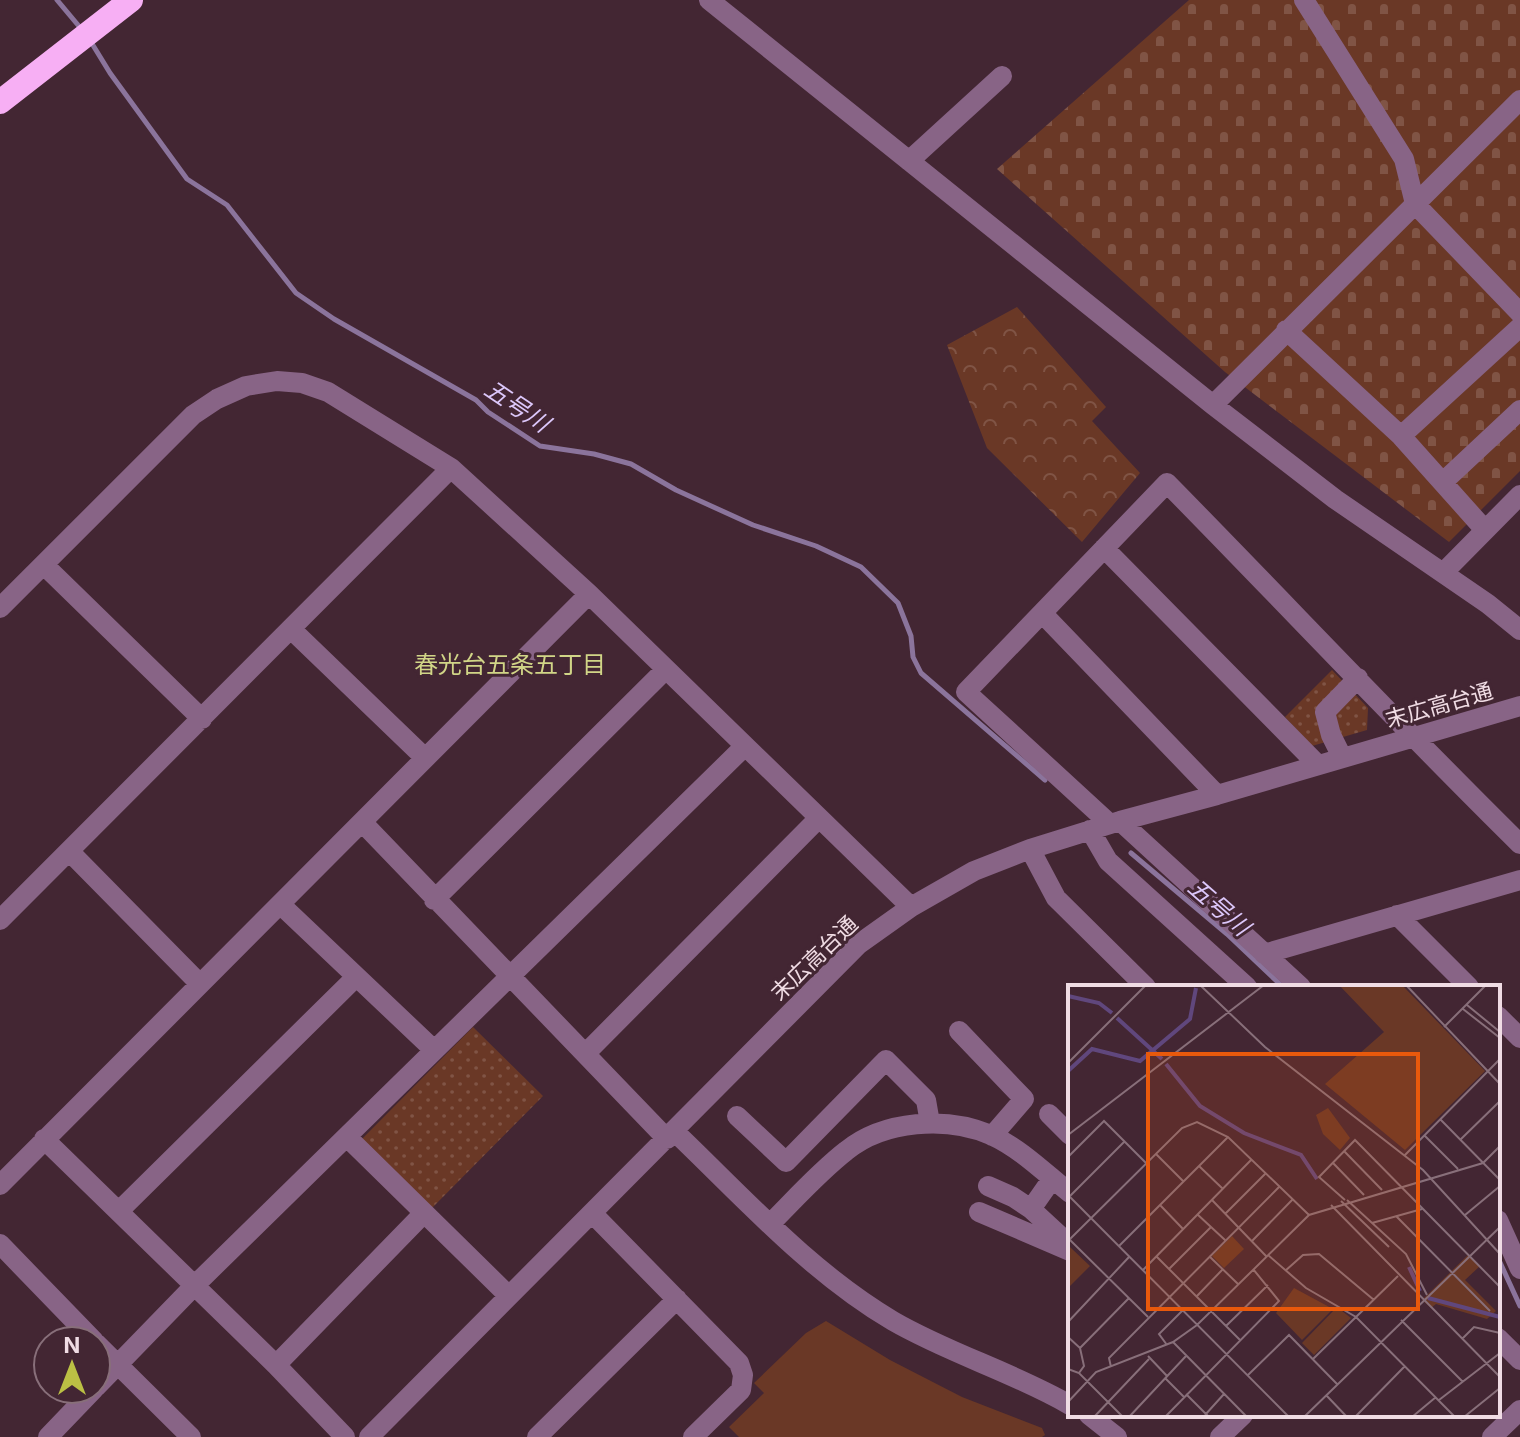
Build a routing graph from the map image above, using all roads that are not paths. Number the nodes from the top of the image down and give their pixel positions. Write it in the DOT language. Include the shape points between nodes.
graph roads {
  1 [pos="709,0"];
  2 [pos="1304,0"];
  3 [pos="127,3"];
  4 [pos="1002,76"];
  5 [pos="1520,100"];
  6 [pos="0,102"];
  7 [pos="909,161"];
  8 [pos="1415,204"];
  9 [pos="1520,313"];
  10 [pos="1520,327"];
  11 [pos="1286,330"];
  12 [pos="1213,405"];
  13 [pos="1520,410"];
  14 [pos="1401,436"];
  15 [pos="451,468"];
  16 [pos="1443,482"];
  17 [pos="1520,495"];
  18 [pos="1485,530"];
  19 [pos="1104,548"];
  20 [pos="44,565"];
  21 [pos="1443,573"];
  22 [pos="589,594"];
  23 [pos="0,608"];
  24 [pos="1042,613"];
  25 [pos="291,629"];
  26 [pos="1520,630"];
  27 [pos="666,669"];
  28 [pos="1358,678"];
  29 [pos="1520,706"];
  30 [pos="202,719"];
  31 [pos="1413,738"];
  32 [pos="745,746"];
  33 [pos="1342,757"];
  34 [pos="425,758"];
  35 [pos="1317,764"];
  36 [pos="1217,795"];
  37 [pos="819,818"];
  38 [pos="362,822"];
  39 [pos="1115,822"];
  40 [pos="1090,830"];
  41 [pos="1520,844"];
  42 [pos="1030,849"];
  43 [pos="69,851"];
  44 [pos="1520,880"];
  45 [pos="434,900"];
  46 [pos="280,904"];
  47 [pos="911,907"];
  48 [pos="1397,915"];
  49 [pos="0,920"];
  50 [pos="1264,954"];
  51 [pos="510,976"];
  52 [pos="356,977"];
  53 [pos="200,984"];
  54 [pos="1144,985"];
  55 [pos="1245,985"];
  56 [pos="1299,985"];
  57 [pos="1467,985"];
  58 [pos="1500,1018"];
  59 [pos="959,1031"];
  60 [pos="1520,1038"];
  61 [pos="434,1050"];
  62 [pos="586,1053"];
  63 [pos="1049,1114"];
  64 [pos="737,1116"];
  65 [pos="930,1123"];
  66 [pos="1068,1133"];
  67 [pos="671,1136"];
  68 [pos="992,1136"];
  69 [pos="347,1137"];
  70 [pos="44,1139"];
  71 [pos="1052,1179"];
  72 [pos="0,1185"];
  73 [pos="988,1186"];
  74 [pos="1068,1191"];
  75 [pos="1031,1209"];
  76 [pos="119,1211"];
  77 [pos="979,1212"];
  78 [pos="424,1213"];
  79 [pos="592,1213"];
  80 [pos="771,1223"];
  81 [pos="1500,1224"];
  82 [pos="0,1244"];
  83 [pos="1068,1246"];
  84 [pos="1068,1247"];
  85 [pos="1520,1269"];
  86 [pos="195,1285"];
  87 [pos="509,1296"];
  88 [pos="677,1299"];
  89 [pos="79,1325"];
  90 [pos="1500,1340"];
  91 [pos="112,1359"];
  92 [pos="1520,1360"];
  93 [pos="118,1365"];
  94 [pos="276,1365"];
  95 [pos="112,1371"];
  96 [pos="1068,1404"];
  97 [pos="79,1405"];
  98 [pos="1520,1410"];
  99 [pos="1092,1417"];
  100 [pos="1241,1417"];
  101 [pos="48,1437"];
  102 [pos="191,1437"];
  103 [pos="345,1437"];
  104 [pos="369,1437"];
  105 [pos="537,1437"];
  106 [pos="693,1437"];
  107 [pos="1117,1437"];
  108 [pos="1220,1437"];
  109 [pos="1492,1437"];
  1 -- 7 [label="street"];
  2 -- 8 [label="street" via="1404,159"];
  3 -- 6 [label="highway"];
  4 -- 7 [label="street"];
  5 -- 8 [label="street"];
  7 -- 12 [label="street"];
  8 -- 9 [label="street"];
  8 -- 11 [label="street"];
  10 -- 14 [label="street"];
  11 -- 12 [label="street"];
  11 -- 14 [label="street"];
  12 -- 21 [label="street"];
  13 -- 16 [label="street"];
  14 -- 16 [label="street"];
  15 -- 20 [label="street" via="328,392 277,381 246,386 193,415"];
  15 -- 22 [label="street"];
  15 -- 25 [label="street"];
  16 -- 18 [label="street"];
  17 -- 18 [label="street"];
  18 -- 21 [label="street"];
  19 -- 24 [label="street"];
  19 -- 28 [label="street" via="1167,483"];
  19 -- 35 [label="street"];
  20 -- 23 [label="street"];
  20 -- 30 [label="street"];
  21 -- 26 [label="street"];
  22 -- 27 [label="street"];
  22 -- 34 [label="street"];
  24 -- 36 [label="street"];
  24 -- 39 [label="street" via="966,692"];
  25 -- 30 [label="street"];
  25 -- 34 [label="street"];
  27 -- 32 [label="street"];
  27 -- 45 [label="street"];
  28 -- 31 [label="street"];
  28 -- 33 [label="street" via="1325,712"];
  29 -- 31 [label="street, 末広高台通"];
  30 -- 43 [label="street"];
  31 -- 33 [label="street, 末広高台通"];
  31 -- 41 [label="street"];
  32 -- 37 [label="street"];
  32 -- 51 [label="street"];
  33 -- 35 [label="street, 末広高台通"];
  34 -- 38 [label="street"];
  35 -- 36 [label="street, 末広高台通"];
  36 -- 39 [label="street, 末広高台通"];
  37 -- 47 [label="street"];
  37 -- 62 [label="street"];
  38 -- 45 [label="street"];
  38 -- 46 [label="street"];
  39 -- 40 [label="street, 末広高台通"];
  39 -- 50 [label="street"];
  40 -- 42 [label="street, 末広高台通"];
  40 -- 55 [label="street" via="1108,861"];
  42 -- 47 [label="street, 末広高台通" via="974,871"];
  42 -- 54 [label="street" via="1056,898"];
  43 -- 49 [label="street"];
  43 -- 53 [label="street"];
  44 -- 48 [label="street"];
  45 -- 51 [label="street"];
  46 -- 52 [label="street"];
  46 -- 53 [label="street"];
  47 -- 67 [label="street, 末広高台通" via="859,944"];
  48 -- 50 [label="street"];
  48 -- 57 [label="street"];
  50 -- 56 [label="street"];
  51 -- 61 [label="street"];
  51 -- 62 [label="street"];
  52 -- 61 [label="street"];
  52 -- 76 [label="street"];
  53 -- 70 [label="street"];
  58 -- 60 [label="street"];
  59 -- 68 [label="street" via="1024,1099"];
  61 -- 69 [label="street"];
  62 -- 67 [label="street"];
  63 -- 66 [label="street"];
  64 -- 65 [label="street" via="786,1162 886,1060 926,1100"];
  65 -- 68 [label="street"];
  65 -- 80 [label="street" via="877,1134 847,1149"];
  67 -- 79 [label="street, 末広高台通"];
  67 -- 80 [label="street"];
  68 -- 71 [label="street"];
  69 -- 78 [label="street"];
  69 -- 86 [label="street"];
  70 -- 72 [label="street"];
  70 -- 76 [label="street"];
  71 -- 74 [label="street"];
  71 -- 75 [label="street"];
  73 -- 75 [label="street"];
  75 -- 83 [label="street"];
  76 -- 86 [label="street"];
  77 -- 84 [label="street"];
  78 -- 87 [label="street"];
  78 -- 94 [label="street"];
  79 -- 87 [label="street, 末広高台通"];
  79 -- 88 [label="street"];
  80 -- 96 [label="street" via="804,1257 891,1320"];
  81 -- 85 [label="street"];
  82 -- 89 [label="street"];
  86 -- 93 [label="street"];
  86 -- 94 [label="street"];
  87 -- 104 [label="street, 末広高台通"];
  88 -- 105 [label="street"];
  88 -- 106 [label="street" via="739,1363 743,1375 741,1390"];
  90 -- 92 [label="street"];
  91 -- 93 [label="street"];
  93 -- 95 [label="street"];
  93 -- 102 [label="street"];
  94 -- 103 [label="street"];
  97 -- 101 [label="street"];
  98 -- 109 [label="street"];
  99 -- 107 [label="street"];
  100 -- 108 [label="street"];
}
